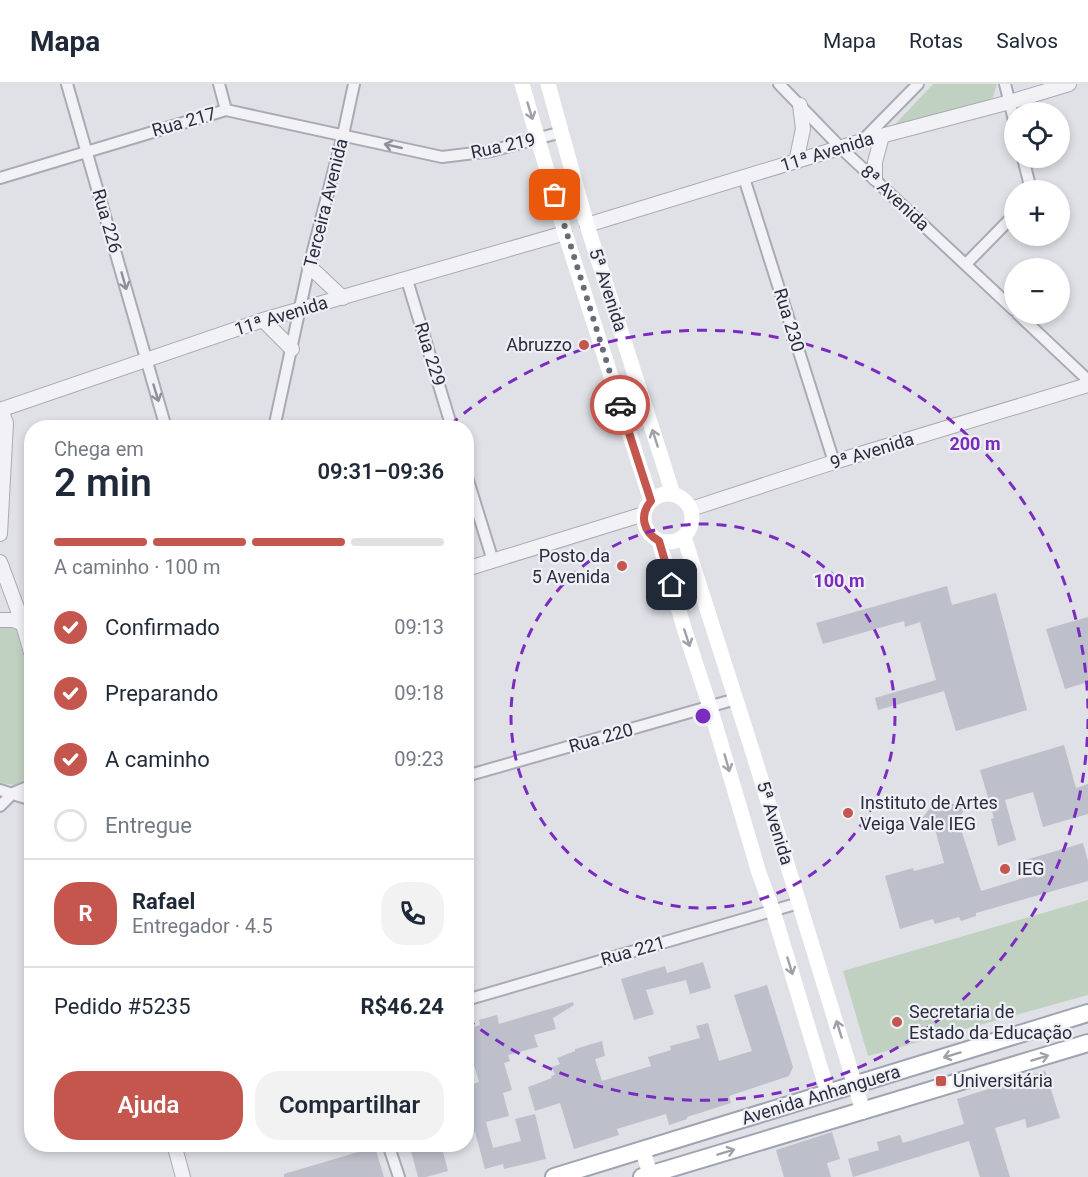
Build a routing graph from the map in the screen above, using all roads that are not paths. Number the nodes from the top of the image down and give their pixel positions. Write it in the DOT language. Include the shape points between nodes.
graph roads {
  1 [pos="67,84"];
  2 [pos="219,84"];
  3 [pos="354,84"];
  4 [pos="522,84"];
  5 [pos="548,84"];
  6 [pos="779,84"];
  7 [pos="918,84"];
  8 [pos="1005,84"];
  9 [pos="1069,84"];
  10 [pos="1010,102"];
  11 [pos="1004,104"];
  12 [pos="800,105"];
  13 [pos="226,110"];
  14 [pos="562,132"];
  15 [pos="343,135"];
  16 [pos="882,136"];
  17 [pos="539,138"];
  18 [pos="862,141"];
  19 [pos="842,149"];
  20 [pos="87,151"];
  21 [pos="442,157"];
  22 [pos="796,162"];
  23 [pos="0,178"];
  24 [pos="744,178"];
  25 [pos="875,178"];
  26 [pos="587,225"];
  27 [pos="1004,225"];
  28 [pos="565,232"];
  29 [pos="966,264"];
  30 [pos="309,266"];
  31 [pos="407,280"];
  32 [pos="343,298"];
  33 [pos="1004,300"];
  34 [pos="301,310"];
  35 [pos="263,320"];
  36 [pos="1029,324"];
  37 [pos="292,349"];
  38 [pos="146,359"];
  39 [pos="1088,380"];
  40 [pos="1088,385"];
  41 [pos="0,408"];
  42 [pos="164,420"];
  43 [pos="276,420"];
  44 [pos="450,420"];
  45 [pos="834,462"];
  46 [pos="673,494"];
  47 [pos="474,500"];
  48 [pos="647,507"];
  49 [pos="691,509"];
  50 [pos="0,534"];
  51 [pos="684,537"];
  52 [pos="659,541"];
  53 [pos="493,561"];
  54 [pos="0,562"];
  55 [pos="474,567"];
  56 [pos="0,620"];
  57 [pos="23,624"];
  58 [pos="24,628"];
  59 [pos="736,699"];
  60 [pos="710,707"];
  61 [pos="474,774"];
  62 [pos="24,788"];
  63 [pos="0,790"];
  64 [pos="13,793"];
  65 [pos="24,798"];
  66 [pos="0,806"];
  67 [pos="799,903"];
  68 [pos="773,910"];
  69 [pos="474,998"];
  70 [pos="1088,1013"];
  71 [pos="1087,1046"];
  72 [pos="856,1085"];
  73 [pos="828,1093"];
  74 [pos="863,1111"];
  75 [pos="643,1151"];
  76 [pos="176,1152"];
  77 [pos="391,1152"];
  78 [pos="672,1173"];
  79 [pos="648,1176"];
  80 [pos="183,1177"];
  81 [pos="399,1177"];
  82 [pos="554,1177"];
  1 -- 20 [label="street, Rua 226"];
  2 -- 13 [label="street"];
  3 -- 15 [label="street, Terceira Avenida"];
  4 -- 17 [label="main road, 5ª Avenida, one-way"];
  5 -- 14 [label="main road, 5ª Avenida"];
  6 -- 12 [label="street, 8ª Avenida"];
  7 -- 18 [label="street"];
  8 -- 10 [label="street"];
  9 -- 10 [label="street, 11ª Avenida"];
  11 -- 16 [label="street, 11ª Avenida"];
  12 -- 19 [label="street, 8ª Avenida"];
  12 -- 22 [label="street" via="802,135"];
  13 -- 15 [label="street, Rua 217"];
  13 -- 20 [label="street, Rua 217"];
  14 -- 17 [label="street, Rua 219"];
  14 -- 26 [label="main road, 5ª Avenida"];
  21 -- 15 [label="street, Rua 217, one-way"];
  15 -- 30 [label="street, Terceira Avenida"];
  16 -- 18 [label="street, 11ª Avenida"];
  16 -- 25 [label="street"];
  17 -- 21 [label="street, Rua 219" via="491,151"];
  17 -- 28 [label="main road, 5ª Avenida"];
  18 -- 19 [label="street, 11ª Avenida"];
  19 -- 22 [label="street, 11ª Avenida"];
  19 -- 25 [label="street, 8ª Avenida"];
  20 -- 23 [label="street, Rua 217"];
  20 -- 38 [label="street, Rua 226, one-way"];
  22 -- 24 [label="street, 11ª Avenida"];
  24 -- 26 [label="street, 11ª Avenida"];
  24 -- 45 [label="street, Rua 230"];
  25 -- 29 [label="street, 8ª Avenida"];
  46 -- 26 [label="main road, 5ª Avenida, one-way"];
  27 -- 29 [label="street"];
  28 -- 31 [label="street, 11ª Avenida"];
  28 -- 48 [label="main road, 5ª Avenida"];
  29 -- 33 [label="street, 8ª Avenida"];
  30 -- 32 [label="street"];
  30 -- 34 [label="street, Terceira Avenida"];
  31 -- 32 [label="street, 11ª Avenida"];
  31 -- 44 [label="street, Rua 229"];
  32 -- 34 [label="street, 11ª Avenida"];
  34 -- 35 [label="street, 11ª Avenida"];
  34 -- 37 [label="street, Terceira Avenida"];
  35 -- 37 [label="street"];
  35 -- 38 [label="street, 11ª Avenida"];
  36 -- 39 [label="street"];
  37 -- 43 [label="street, Terceira Avenida"];
  38 -- 41 [label="street, 11ª Avenida"];
  38 -- 42 [label="street, Rua 226, one-way"];
  40 -- 45 [label="street, 9ª Avenida"];
  41 -- 50 [label="street" via="6,423"];
  45 -- 49 [label="street, 9ª Avenida"];
  46 -- 48 [label="main road" via="665,494"];
  46 -- 49 [label="main road"];
  47 -- 53 [label="street"];
  48 -- 52 [label="main road" via="645,528"];
  48 -- 53 [label="street"];
  49 -- 51 [label="main road" via="692,524"];
  51 -- 52 [label="main road" via="672,542"];
  51 -- 59 [label="main road, 5ª Avenida"];
  52 -- 60 [label="main road, 5ª Avenida, one-way"];
  53 -- 55 [label="street"];
  54 -- 57 [label="street"];
  56 -- 57 [label="street"];
  57 -- 58 [label="street"];
  59 -- 60 [label="street, Rua 220"];
  59 -- 67 [label="main road, 5ª Avenida"];
  60 -- 61 [label="street, Rua 220"];
  60 -- 68 [label="main road, 5ª Avenida, one-way"];
  62 -- 64 [label="street"];
  63 -- 64 [label="street"];
  64 -- 65 [label="street"];
  64 -- 66 [label="street"];
  67 -- 68 [label="street, Rua 221"];
  72 -- 67 [label="main road, 5ª Avenida, one-way"];
  68 -- 69 [label="street, Rua 221"];
  68 -- 73 [label="main road, 5ª Avenida, one-way"];
  70 -- 72 [label="main road, Avenida Anhanguera, one-way"];
  74 -- 71 [label="main road, Avenida Anhanguera, one-way"];
  72 -- 73 [label="main road, Avenida Anhanguera"];
  72 -- 74 [label="main road, 5ª Avenida"];
  73 -- 75 [label="main road, Avenida Anhanguera"];
  78 -- 74 [label="main road, Avenida Anhanguera, one-way"];
  75 -- 79 [label="main road"];
  75 -- 82 [label="main road, Avenida Anhanguera"];
  76 -- 80 [label="street"];
  77 -- 81 [label="street"];
  78 -- 79 [label="main road, Avenida Anhanguera"];
}
